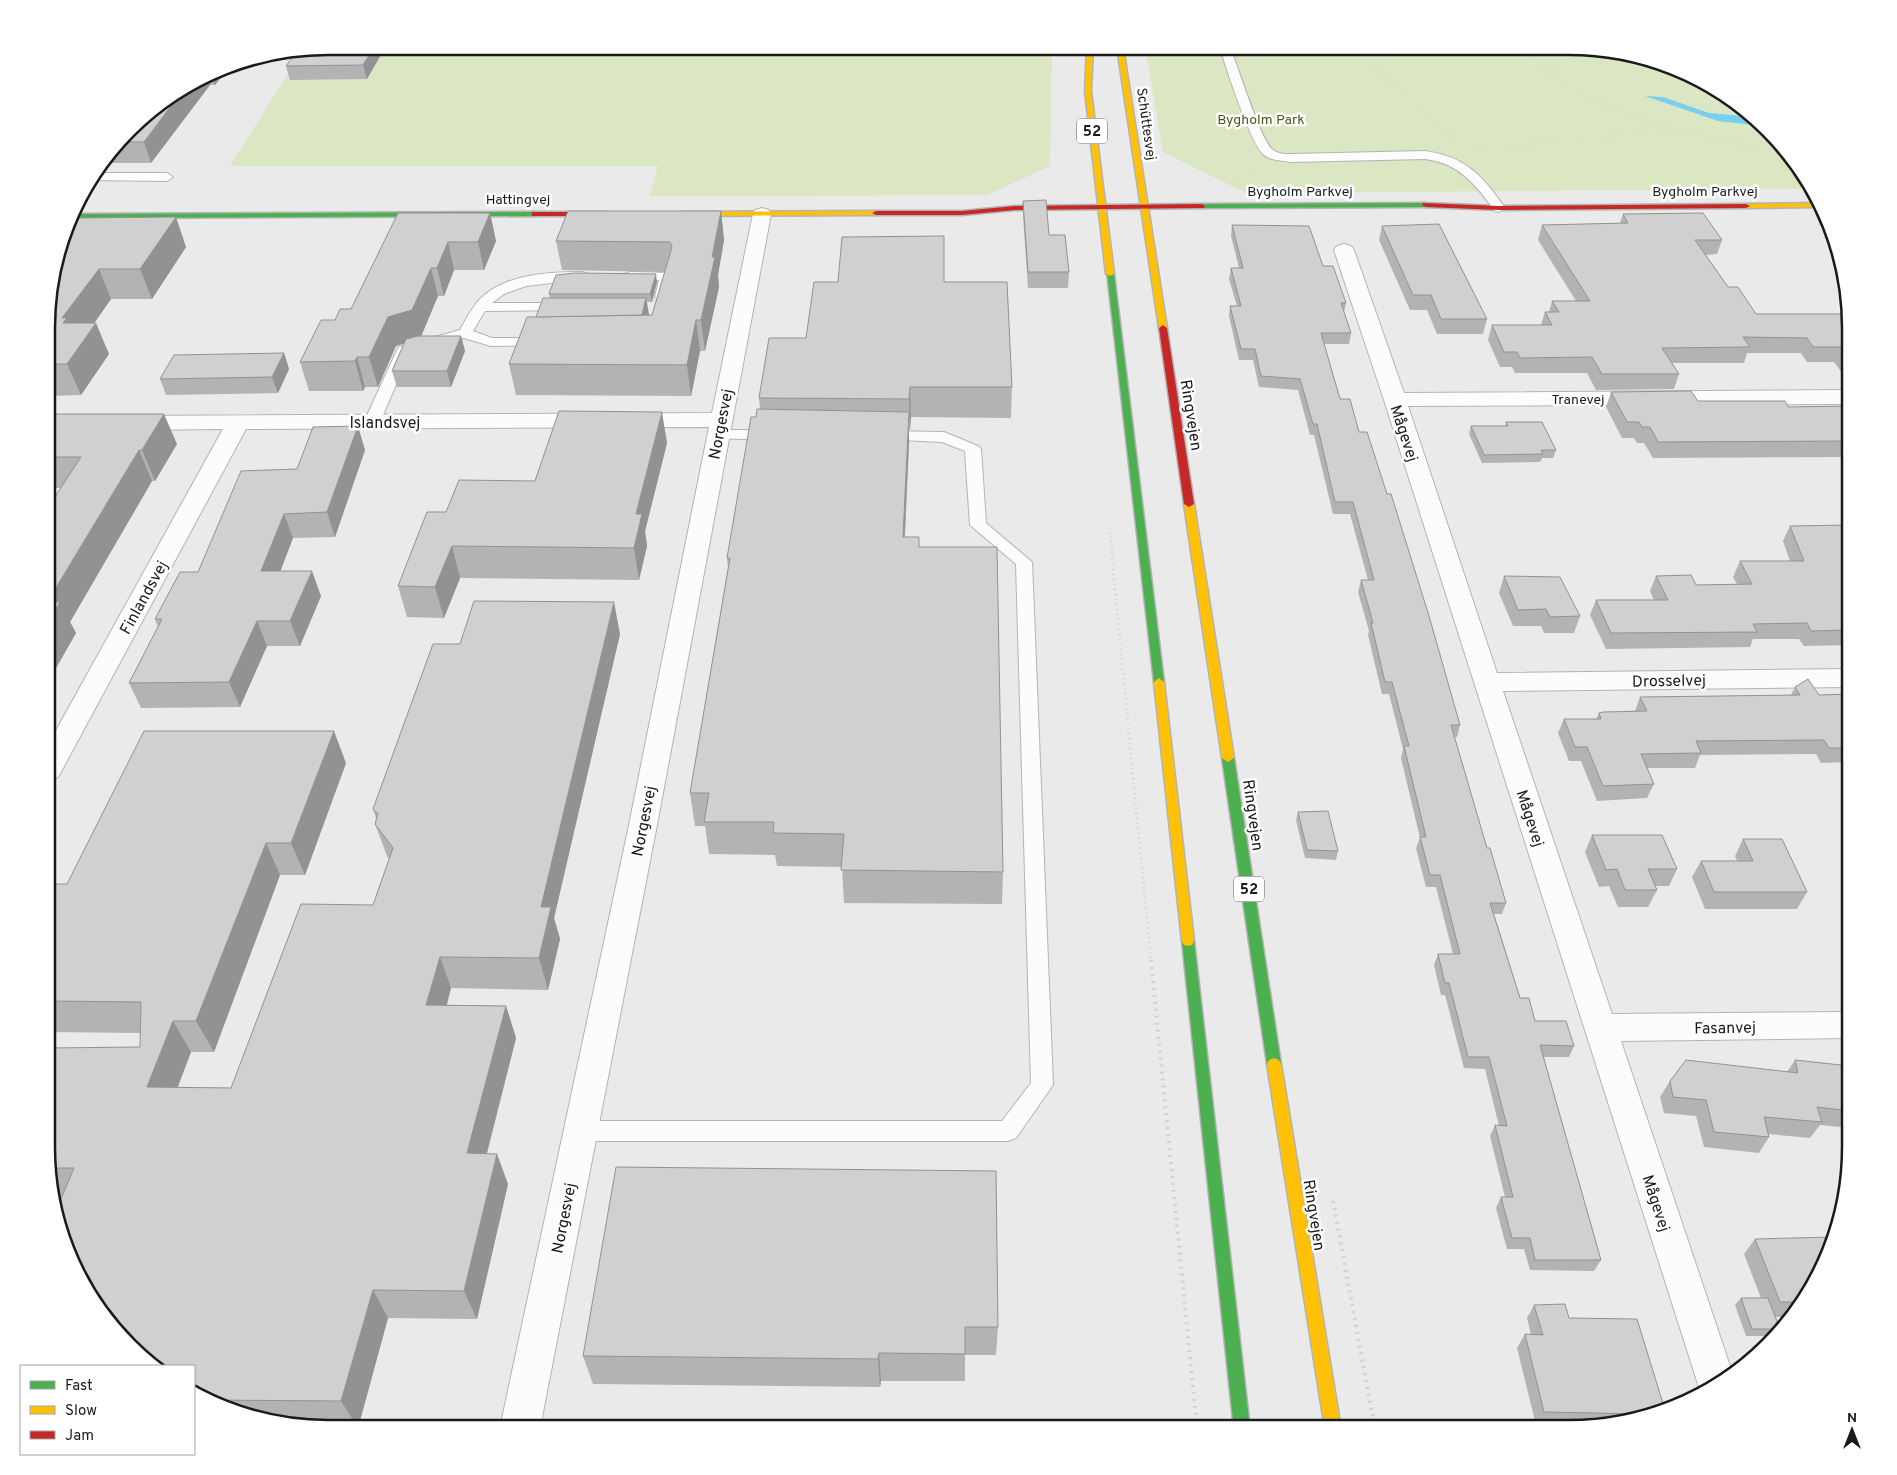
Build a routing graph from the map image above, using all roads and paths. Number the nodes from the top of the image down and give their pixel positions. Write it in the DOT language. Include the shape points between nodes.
graph roads {
  1 [pos="1090,55"];
  2 [pos="1121,55"];
  3 [pos="1228,55"];
  4 [pos="1363,55"];
  5 [pos="1528,55"];
  6 [pos="1581,56"];
  7 [pos="1639,64"];
  8 [pos="1666,73"];
  9 [pos="1554,77"];
  10 [pos="1670,128"];
  11 [pos="1458,143"];
  12 [pos="1774,148"];
  13 [pos="1464,149"];
  14 [pos="100,177"];
  15 [pos="167,177"];
  16 [pos="1102,206"];
  17 [pos="1145,206"];
  18 [pos="1813,206"];
  19 [pos="1498,208"];
  20 [pos="962,213"];
  21 [pos="615,214"];
  22 [pos="674,214"];
  23 [pos="762,214"];
  24 [pos="79,216"];
  25 [pos="1440,217"];
  26 [pos="1047,220"];
  27 [pos="1344,250"];
  28 [pos="598,276"];
  29 [pos="618,276"];
  30 [pos="482,307"];
  31 [pos="580,307"];
  32 [pos="649,308"];
  33 [pos="465,333"];
  34 [pos="561,342"];
  35 [pos="1842,397"];
  36 [pos="1395,400"];
  37 [pos="372,422"];
  38 [pos="108,423"];
  39 [pos="238,423"];
  40 [pos="720,427"];
  41 [pos="787,435"];
  42 [pos="865,436"];
  43 [pos="1110,524"];
  44 [pos="1842,678"];
  45 [pos="1487,682"];
  46 [pos="55,757"];
  47 [pos="1842,1025"];
  48 [pos="1600,1028"];
  49 [pos="581,1131"];
  50 [pos="1714,1378"];
  51 [pos="522,1420"];
  52 [pos="1196,1420"];
  53 [pos="1241,1420"];
  54 [pos="1332,1420"];
  1 -- 16 [label="main road, 52" via="1088,91"];
  2 -- 17 [label="main road, Schüttesvej / 52"];
  3 -- 19 [label="lane" via="1258,133 1266,150 1274,156 1444,157 1487,190"];
  4 -- 11 [label="path"];
  5 -- 9 [label="path"];
  6 -- 9 [label="path" via="1565,60 1555,69"];
  7 -- 8 [label="path"];
  9 -- 10 [label="path" via="1590,98"];
  10 -- 12 [label="path" via="1726,142"];
  10 -- 13 [label="path" via="1574,141"];
  14 -- 15 [label="lane"];
  16 -- 17 [label="main road, Bygholm Parkvej"];
  16 -- 20 [label="main road"];
  16 -- 53 [label="main road, 52"];
  17 -- 19 [label="main road, Bygholm Parkvej"];
  17 -- 54 [label="main road, Ringvejen / 52"];
  18 -- 19 [label="main road, Bygholm Parkvej"];
  19 -- 25 [label="main road, Bygholm Parkvej"];
  20 -- 23 [label="main road"];
  20 -- 26 [label="main road"];
  21 -- 24 [label="main road, Hattingvej"];
  22 -- 23 [label="main road"];
  23 -- 40 [label="street, Norgesvej"];
  27 -- 36 [label="street, Mågevej"];
  28 -- 30 [label="lane" via="549,276 515,284 488,299"];
  29 -- 32 [label="lane" via="667,276 659,308"];
  30 -- 31 [label="lane"];
  30 -- 33 [label="lane"];
  33 -- 34 [label="lane" via="491,342"];
  33 -- 37 [label="lane" via="404,350"];
  35 -- 36 [label="street, Tranevej"];
  36 -- 45 [label="street, Mågevej"];
  37 -- 39 [label="street, Islandsvej"];
  37 -- 40 [label="street, Islandsvej"];
  38 -- 39 [label="street, Islandsvej"];
  39 -- 46 [label="street, Finlandsvej"];
  40 -- 41 [label="lane"];
  40 -- 49 [label="street, Norgesvej"];
  42 -- 49 [label="lane" via="944,437 973,449 978,525 1024,562 1042,1085 1008,1131"];
  43 -- 52 [label="path"];
  44 -- 45 [label="street, Drosselvej"];
  45 -- 48 [label="street, Mågevej"];
  47 -- 48 [label="street, Fasanvej"];
  48 -- 50 [label="street, Mågevej"];
  49 -- 51 [label="street, Norgesvej"];
}
